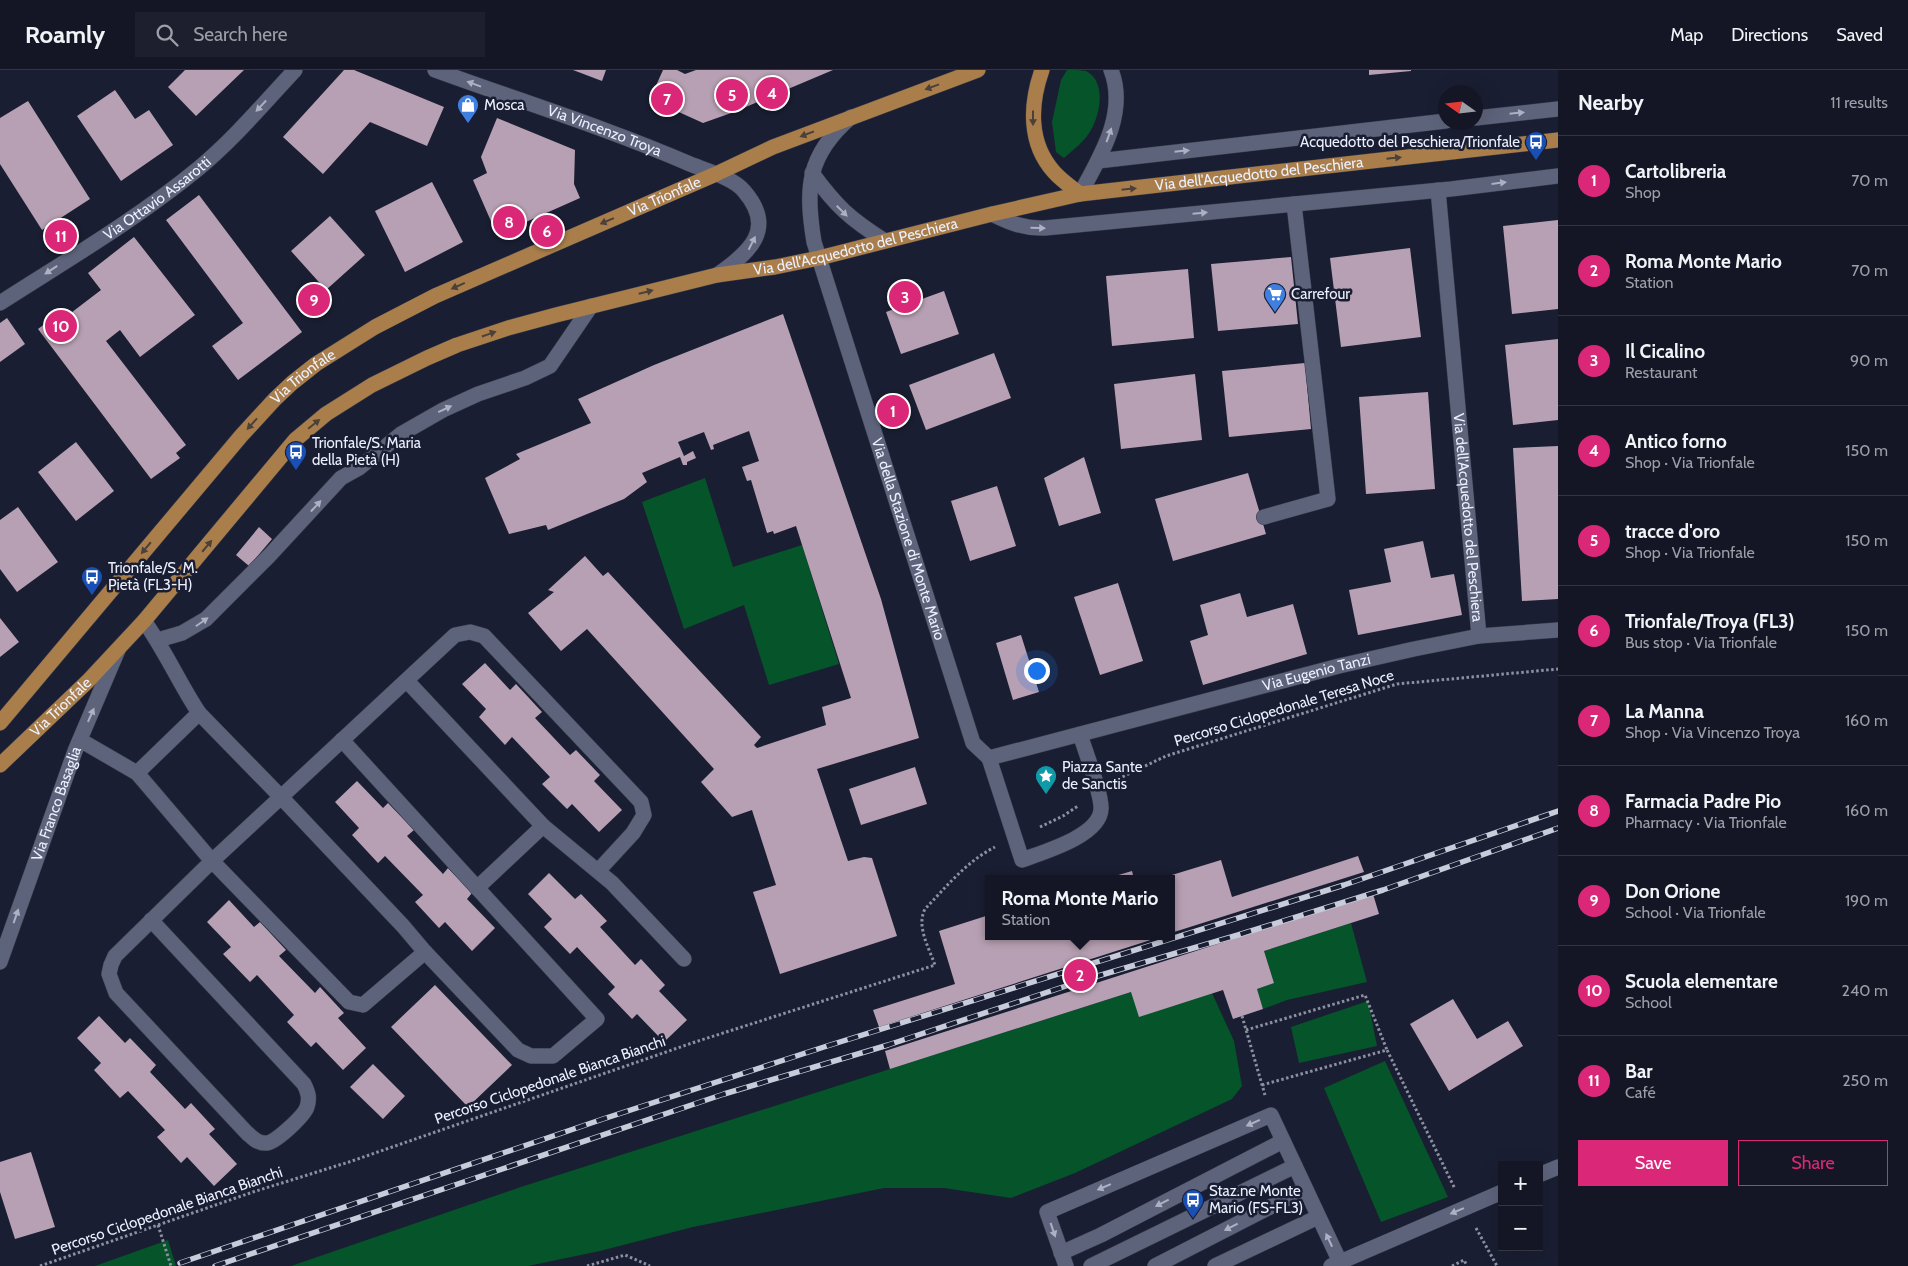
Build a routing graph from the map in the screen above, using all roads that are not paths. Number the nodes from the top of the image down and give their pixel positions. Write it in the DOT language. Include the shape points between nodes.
graph roads {
  1 [pos="294,70"];
  2 [pos="435,70"];
  3 [pos="978,70"];
  4 [pos="1042,70"];
  5 [pos="1111,70"];
  6 [pos="1558,109"];
  7 [pos="852,116"];
  8 [pos="1483,117"];
  9 [pos="1438,122"];
  10 [pos="1558,140"];
  11 [pos="1098,161"];
  12 [pos="812,173"];
  13 [pos="716,174"];
  14 [pos="1558,176"];
  15 [pos="1438,190"];
  16 [pos="1080,194"];
  17 [pos="1294,204"];
  18 [pos="992,214"];
  19 [pos="885,241"];
  20 [pos="819,258"];
  21 [pos="717,275"];
  22 [pos="0,303"];
  23 [pos="591,306"];
  24 [pos="1264,516"];
  25 [pos="144,621"];
  26 [pos="1558,630"];
  27 [pos="1479,636"];
  28 [pos="158,640"];
  29 [pos="118,649"];
  30 [pos="406,680"];
  31 [pos="200,713"];
  32 [pos="0,723"];
  33 [pos="1080,734"];
  34 [pos="80,740"];
  35 [pos="342,740"];
  36 [pos="989,758"];
  37 [pos="0,765"];
  38 [pos="137,773"];
  39 [pos="281,797"];
  40 [pos="543,826"];
  41 [pos="212,861"];
  42 [pos="598,871"];
  43 [pos="477,888"];
  44 [pos="151,920"];
  45 [pos="425,952"];
  46 [pos="684,959"];
  47 [pos="0,962"];
  48 [pos="1283,1141"];
  49 [pos="1295,1166"];
  50 [pos="1558,1167"];
  51 [pos="1543,1174"];
  52 [pos="1305,1189"];
  53 [pos="1498,1194"];
  54 [pos="1318,1217"];
  55 [pos="1063,1260"];
  56 [pos="1335,1264"];
  57 [pos="1092,1266"];
  58 [pos="1154,1266"];
  59 [pos="1215,1266"];
  1 -- 22 [label="street, Via Ottavio Assarotti, one-way" via="220,148 186,178"];
  13 -- 2 [label="street, Via Vincenzo Troya, one-way" via="656,149"];
  3 -- 7 [label="main road, Via Trionfale, one-way"];
  4 -- 16 [label="main road, one-way" via="1034,101 1035,138 1054,172"];
  11 -- 5 [label="street, one-way" via="1117,106 1118,94"];
  8 -- 6 [label="street, one-way"];
  7 -- 12 [label="street, Via Trionfale" via="829,138"];
  7 -- 13 [label="main road, Via Trionfale, one-way"];
  11 -- 9 [label="street, Via dell'Acquedotto del Peschiera, one-way"];
  16 -- 10 [label="main road, Via dell'Acquedotto del Peschiera, one-way"];
  11 -- 16 [label="street"];
  12 -- 19 [label="street, one-way" via="849,217"];
  12 -- 20 [label="street, Via Trionfale" via="810,205"];
  21 -- 13 [label="street, Via Trionfale, one-way" via="752,246 758,221 743,188"];
  13 -- 32 [label="main road, Via Trionfale, one-way" via="435,296 375,327 305,373 275,399 241,436"];
  15 -- 14 [label="street, one-way"];
  15 -- 17 [label="street"];
  15 -- 27 [label="street, Via dell'Acquedotto del Peschiera"];
  16 -- 18 [label="main road, Via dell'Acquedotto del Peschiera"];
  18 -- 17 [label="street, one-way" via="1012,224 1045,228"];
  17 -- 24 [label="street" via="1328,499"];
  18 -- 19 [label="main road, Via dell'Acquedotto del Peschiera"];
  19 -- 20 [label="main road, Via dell'Acquedotto del Peschiera"];
  20 -- 21 [label="main road, Via dell'Acquedotto del Peschiera"];
  20 -- 36 [label="street, Via della Stazione di Monte Mario" via="973,743"];
  23 -- 21 [label="main road, Via Trionfale, one-way"];
  25 -- 23 [label="main road, Via Trionfale, one-way" via="295,440 326,414 372,385 450,348 508,328"];
  28 -- 23 [label="street, one-way" via="182,633 206,620 341,478 359,468 401,434 457,403 550,366"];
  25 -- 28 [label="street"];
  25 -- 29 [label="main road, Via Trionfale"];
  26 -- 27 [label="street, Via Eugenio Tanzi"];
  27 -- 33 [label="street, Via Eugenio Tanzi" via="1339,666"];
  28 -- 31 [label="street"];
  34 -- 29 [label="street, Via Franco Basaglia, one-way"];
  29 -- 37 [label="main road, Via Trionfale"];
  30 -- 35 [label="street"];
  30 -- 40 [label="street"];
  30 -- 42 [label="street" via="455,635 470,632 484,636 641,802 644,815 633,833"];
  31 -- 38 [label="street"];
  31 -- 39 [label="street"];
  33 -- 36 [label="street"];
  33 -- 36 [label="street" via="1100,814 1077,839 1022,860"];
  34 -- 38 [label="street"];
  47 -- 34 [label="street, Via Franco Basaglia, one-way"];
  35 -- 39 [label="street"];
  35 -- 43 [label="street"];
  38 -- 41 [label="street"];
  39 -- 41 [label="street"];
  39 -- 45 [label="street"];
  40 -- 42 [label="street"];
  40 -- 43 [label="street"];
  41 -- 44 [label="street"];
  41 -- 45 [label="street" via="349,1002 363,1005"];
  42 -- 46 [label="street"];
  43 -- 45 [label="street" via="597,1018 553,1056 531,1056 518,1050"];
  44 -- 44 [label="street" via="115,956 109,974 116,993 247,1132 259,1142 273,1141 303,1114 309,1093"];
  48 -- 49 [label="street"];
  48 -- 55 [label="street, one-way" via="1101,1235"];
  48 -- 55 [label="street, one-way" via="1271,1115 1047,1212"];
  49 -- 52 [label="street"];
  49 -- 57 [label="street"];
  50 -- 51 [label="street"];
  52 -- 54 [label="street"];
  52 -- 58 [label="street, one-way"];
  53 -- 56 [label="street, one-way"];
  56 -- 54 [label="street, one-way"];
  54 -- 59 [label="street"];
}
